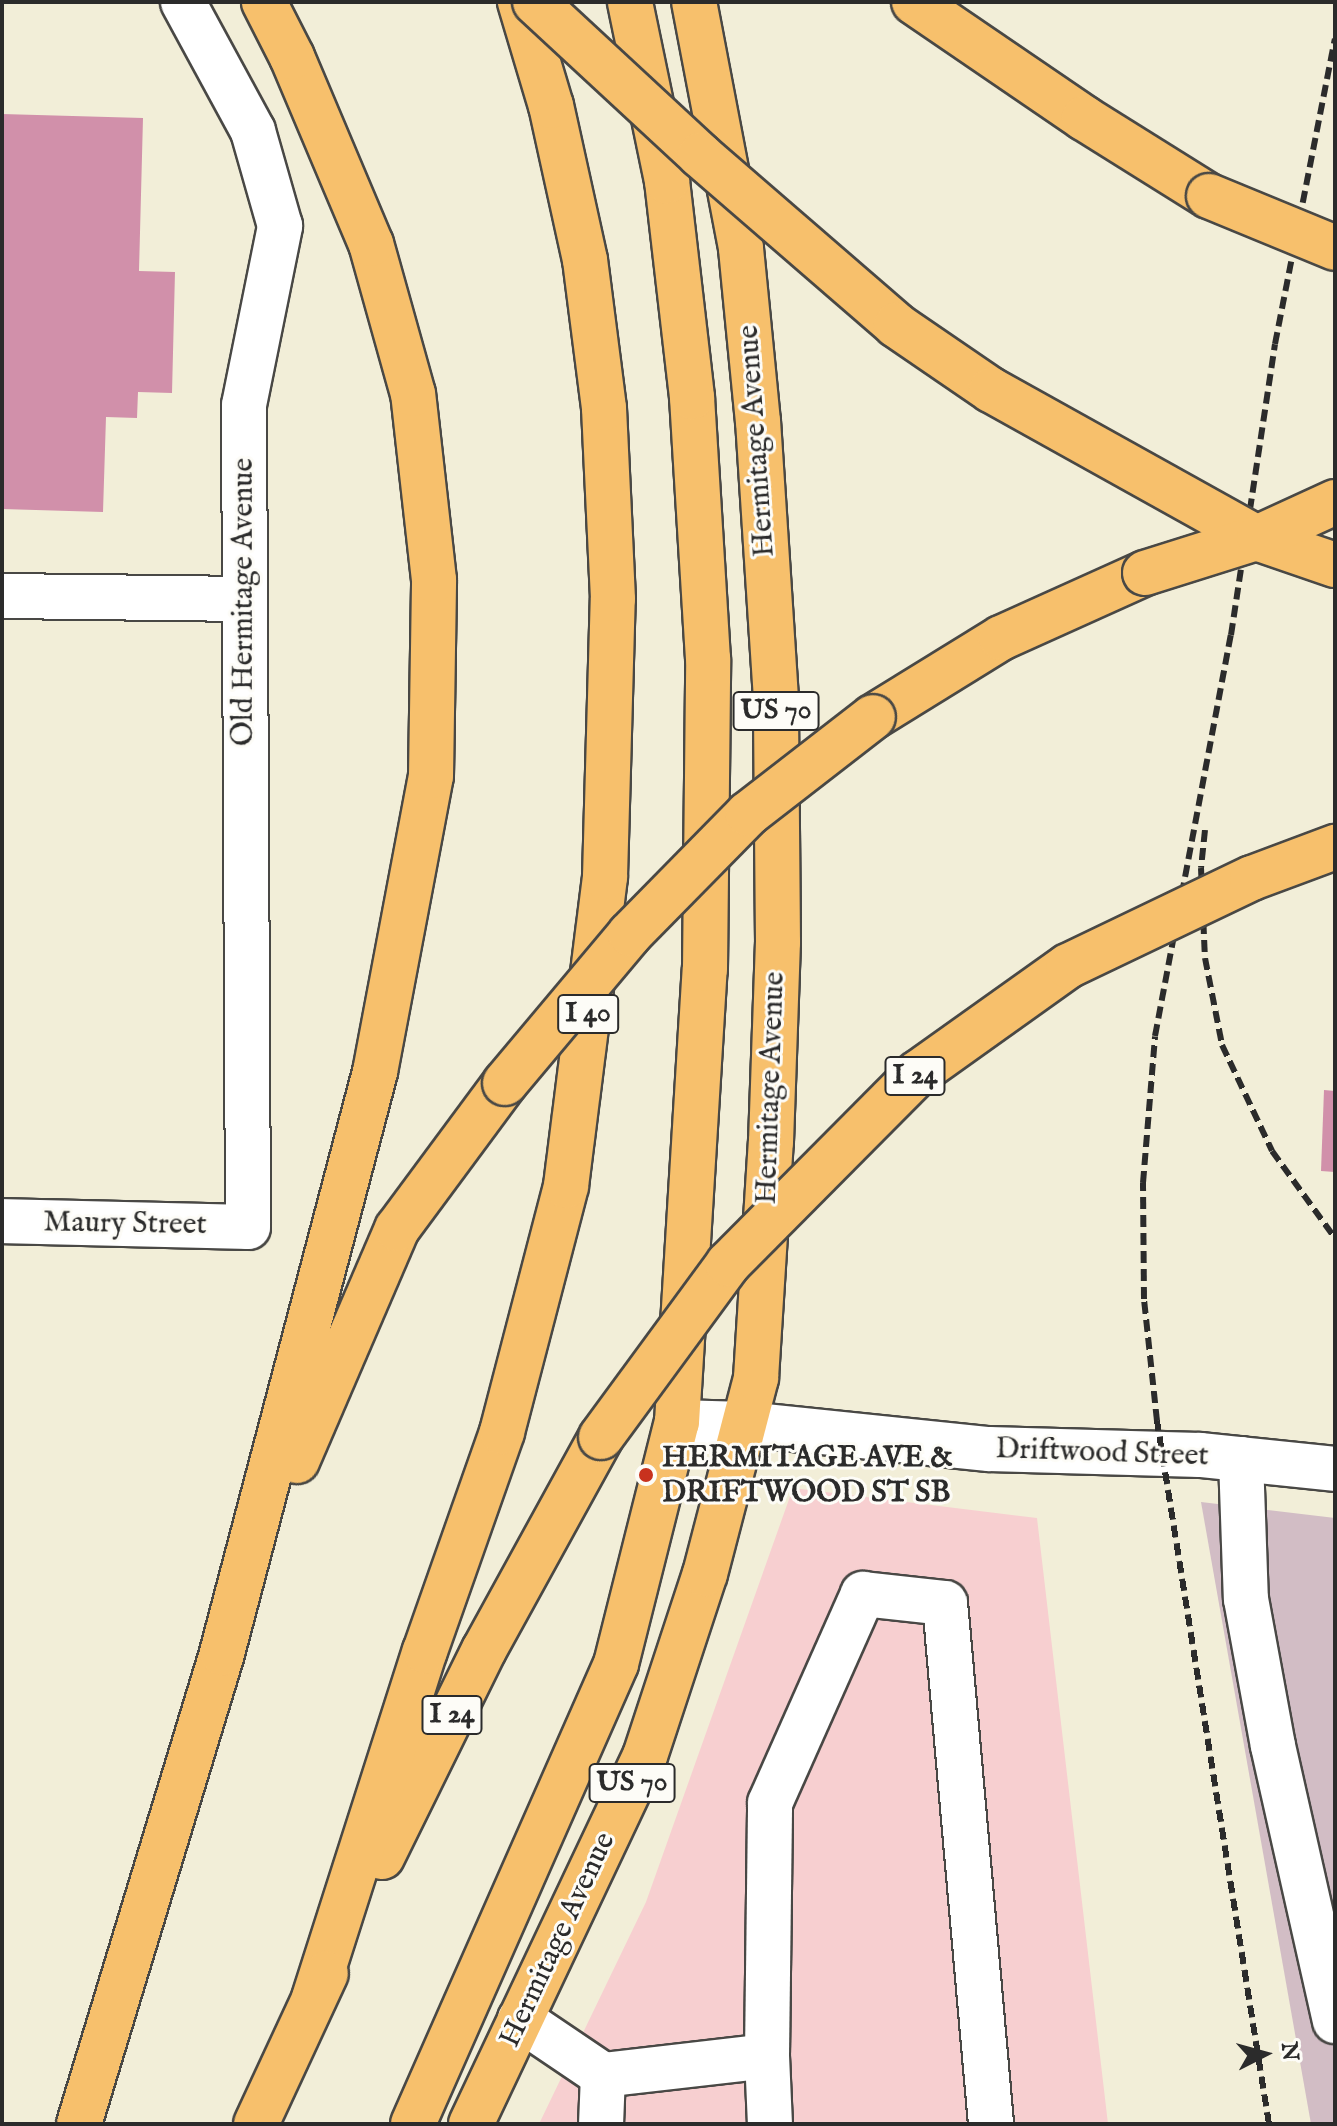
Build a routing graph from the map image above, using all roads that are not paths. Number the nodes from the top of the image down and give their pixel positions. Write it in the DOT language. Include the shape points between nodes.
graph roads {
  1 [pos="183,2"];
  2 [pos="264,2"];
  3 [pos="520,2"];
  4 [pos="535,2"];
  5 [pos="630,2"];
  6 [pos="694,2"];
  7 [pos="914,2"];
  8 [pos="1335,248"];
  9 [pos="1335,502"];
  10 [pos="1335,565"];
  11 [pos="2,596"];
  12 [pos="243,599"];
  13 [pos="1335,847"];
  14 [pos="2,1221"];
  15 [pos="248,1227"];
  16 [pos="677,1422"];
  17 [pos="745,1424"];
  18 [pos="1241,1459"];
  19 [pos="1335,1469"];
  20 [pos="222,1653"];
  21 [pos="314,1998"];
  22 [pos="520,2019"];
  23 [pos="1335,2021"];
  24 [pos="767,2056"];
  25 [pos="603,2075"];
  26 [pos="79,2124"];
  27 [pos="256,2124"];
  28 [pos="413,2124"];
  29 [pos="471,2124"];
  30 [pos="601,2124"];
  31 [pos="770,2124"];
  32 [pos="991,2124"];
  1 -- 12 [label="street, Old Hermitage Avenue" via="253,131 280,226 244,405"];
  2 -- 20 [label="main road" via="371,244 413,394 434,580 431,760 375,1072"];
  3 -- 21 [label="main road, I 40" via="551,106 585,260 604,408 613,599 605,877 566,1186 502,1432 425,1651"];
  4 -- 10 [label="main road, bridge" via="700,155 896,325 991,390 1259,539"];
  5 -- 16 [label="main road, Hermitage Avenue / US 70" via="669,196 692,397 708,659 705,969"];
  6 -- 17 [label="main road, Hermitage Avenue / US 70" via="741,248 776,699 778,942 771,1142 756,1378"];
  7 -- 8 [label="main road, bridge" via="1209,196"];
  9 -- 20 [label="main road, bridge" via="1259,537 1145,573 1001,638 873,717 748,814 630,934 505,1083 397,1229 316,1411"];
  11 -- 12 [label="street"];
  12 -- 15 [label="street, Old Hermitage Avenue"];
  13 -- 21 [label="main road, I 24, bridge" via="1252,878 1068,966 918,1073 728,1264 601,1437 484,1650"];
  14 -- 15 [label="street, Maury Street"];
  16 -- 17 [label="street, Driftwood Street"];
  16 -- 28 [label="main road, Hermitage Avenue / US 70" via="616,1664"];
  17 -- 18 [label="street, Driftwood Street" via="989,1449"];
  17 -- 22 [label="main road, Hermitage Avenue / US 70" via="705,1574 645,1756"];
  18 -- 19 [label="street, Driftwood Street"];
  18 -- 23 [label="street" via="1246,1599"];
  20 -- 26 [label="main road"];
  21 -- 27 [label="main road, I 24"];
  22 -- 25 [label="street"];
  22 -- 29 [label="main road, Hermitage Avenue / US 70"];
  24 -- 25 [label="street"];
  24 -- 31 [label="street"];
  24 -- 32 [label="street" via="770,1803 863,1594 945,1603"];
  25 -- 30 [label="street"];
}
